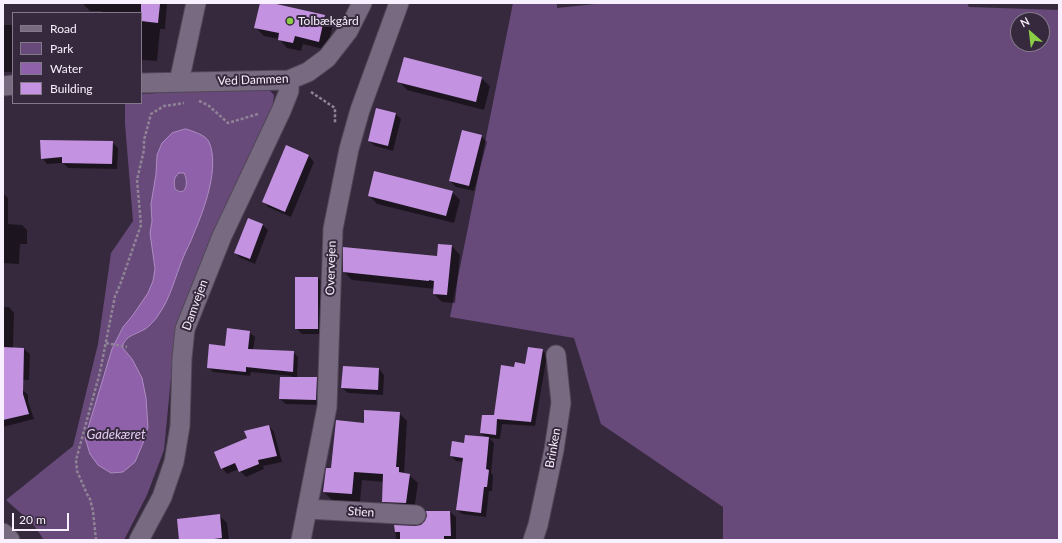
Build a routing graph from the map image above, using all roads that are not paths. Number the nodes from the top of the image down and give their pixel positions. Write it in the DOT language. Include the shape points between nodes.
graph roads {
  1 [pos="196,3"];
  2 [pos="362,3"];
  3 [pos="399,3"];
  4 [pos="289,80"];
  5 [pos="179,82"];
  6 [pos="142,83"];
  7 [pos="556,356"];
  8 [pos="307,509"];
  9 [pos="416,515"];
  10 [pos="3,533"];
  11 [pos="10,540"];
  12 [pos="139,540"];
  13 [pos="301,540"];
  14 [pos="533,540"];
  1 -- 5 [label="street"];
  2 -- 4 [label="street, Ved Dammen" via="348,31 327,58 308,72"];
  3 -- 8 [label="street, Overvejen" via="360,110 349,149 333,230 327,407"];
  4 -- 5 [label="street, Ved Dammen"];
  4 -- 12 [label="street, Damvejen" via="289,92 281,112 222,236 185,328 180,426 174,462 162,498"];
  5 -- 6 [label="street, Ved Dammen"];
  7 -- 14 [label="street, Brinken" via="560,403 554,450"];
  8 -- 9 [label="street, Stien"];
  8 -- 13 [label="street, Overvejen"];
  10 -- 11 [label="street"];
}
